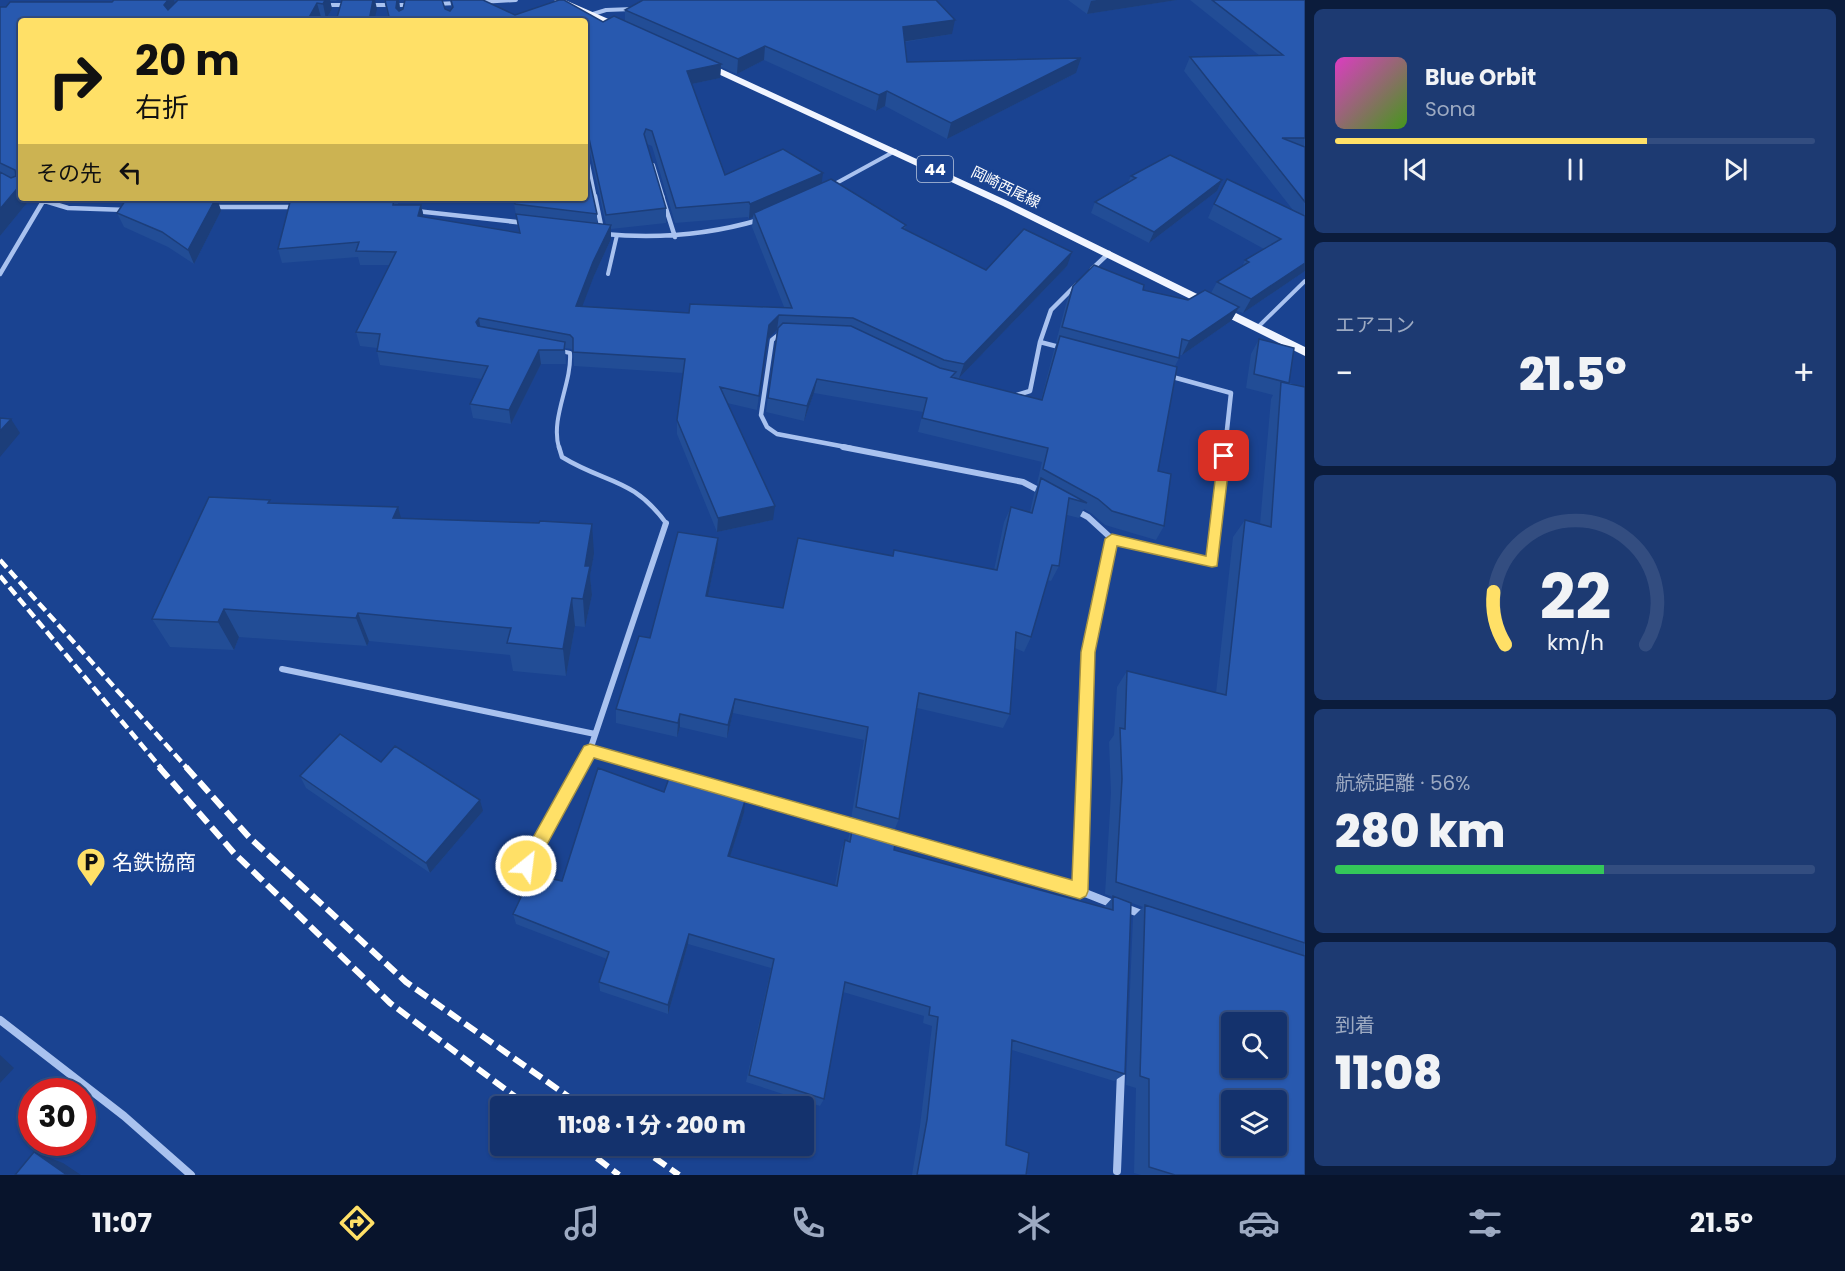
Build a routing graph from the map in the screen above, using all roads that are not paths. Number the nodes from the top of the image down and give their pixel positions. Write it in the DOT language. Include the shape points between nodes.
graph roads {
  1 [pos="516,0"];
  2 [pos="558,0"];
  3 [pos="425,4"];
  4 [pos="446,4"];
  5 [pos="321,5"];
  6 [pos="357,5"];
  7 [pos="369,5"];
  8 [pos="405,5"];
  9 [pos="415,5"];
  10 [pos="640,9"];
  11 [pos="448,12"];
  12 [pos="404,13"];
  13 [pos="593,14"];
  14 [pos="636,33"];
  15 [pos="690,58"];
  16 [pos="896,150"];
  17 [pos="651,158"];
  18 [pos="588,163"];
  19 [pos="825,189"];
  20 [pos="43,201"];
  21 [pos="48,201"];
  22 [pos="209,207"];
  23 [pos="305,207"];
  24 [pos="138,209"];
  25 [pos="411,210"];
  26 [pos="765,218"];
  27 [pos="533,224"];
  28 [pos="591,232"];
  29 [pos="603,234"];
  30 [pos="617,236"];
  31 [pos="675,237"];
  32 [pos="1109,253"];
  33 [pos="0,274"];
  34 [pos="608,274"];
  35 [pos="1305,281"];
  36 [pos="1257,328"];
  37 [pos="792,331"];
  38 [pos="1040,342"];
  39 [pos="551,349"];
  40 [pos="1074,351"];
  41 [pos="1305,352"];
  42 [pos="1164,375"];
  43 [pos="1010,396"];
  44 [pos="1051,497"];
  45 [pos="1069,507"];
  46 [pos="666,523"];
  47 [pos="1112,539"];
  48 [pos="282,669"];
  49 [pos="595,734"];
  50 [pos="590,750"];
  51 [pos="863,829"];
  52 [pos="886,835"];
  53 [pos="516,886"];
  54 [pos="1080,891"];
  55 [pos="1127,909"];
  56 [pos="1149,916"];
  57 [pos="1126,921"];
  58 [pos="0,1020"];
  59 [pos="1121,1064"];
  60 [pos="1117,1171"];
  61 [pos="191,1175"];
  1 -- 4 [label="street"];
  2 -- 13 [label="main road"];
  3 -- 4 [label="street"];
  4 -- 11 [label="street"];
  5 -- 6 [label="street"];
  7 -- 8 [label="street"];
  8 -- 9 [label="street"];
  8 -- 12 [label="lane"];
  10 -- 13 [label="street" via="606,9"];
  13 -- 14 [label="main road"];
  15 -- 16 [label="main road, 岡崎西尾線 / 44"];
  16 -- 19 [label="street"];
  16 -- 32 [label="main road, 岡崎西尾線 / 44"];
  17 -- 31 [label="street"];
  18 -- 29 [label="street"];
  20 -- 33 [label="street"];
  21 -- 24 [label="street" via="90,211"];
  22 -- 23 [label="street"];
  25 -- 27 [label="street"];
  26 -- 31 [label="street" via="723,232"];
  28 -- 29 [label="street"];
  29 -- 30 [label="street"];
  30 -- 31 [label="street"];
  30 -- 34 [label="lane"];
  32 -- 36 [label="main road, 岡崎西尾線 / 44"];
  32 -- 38 [label="street" via="1051,310"];
  35 -- 36 [label="lane"];
  36 -- 41 [label="main road, 岡崎西尾線 / 44"];
  37 -- 44 [label="street" via="780,333 772,340 761,415 767,427 777,434 1023,482"];
  38 -- 40 [label="street"];
  38 -- 43 [label="street" via="1030,391"];
  39 -- 46 [label="lane" via="570,353 572,364 558,423 556,444 562,457 634,487 656,506"];
  42 -- 47 [label="street" via="1232,393 1212,562"];
  45 -- 47 [label="street" via="1088,517"];
  46 -- 49 [label="street"];
  47 -- 54 [label="street" via="1088,652"];
  48 -- 49 [label="street"];
  49 -- 50 [label="street"];
  50 -- 51 [label="street"];
  50 -- 53 [label="street"];
  52 -- 54 [label="street"];
  54 -- 55 [label="street"];
  55 -- 56 [label="street"];
  55 -- 57 [label="street"];
  58 -- 61 [label="street" via="124,1116"];
  59 -- 60 [label="street"];
}
